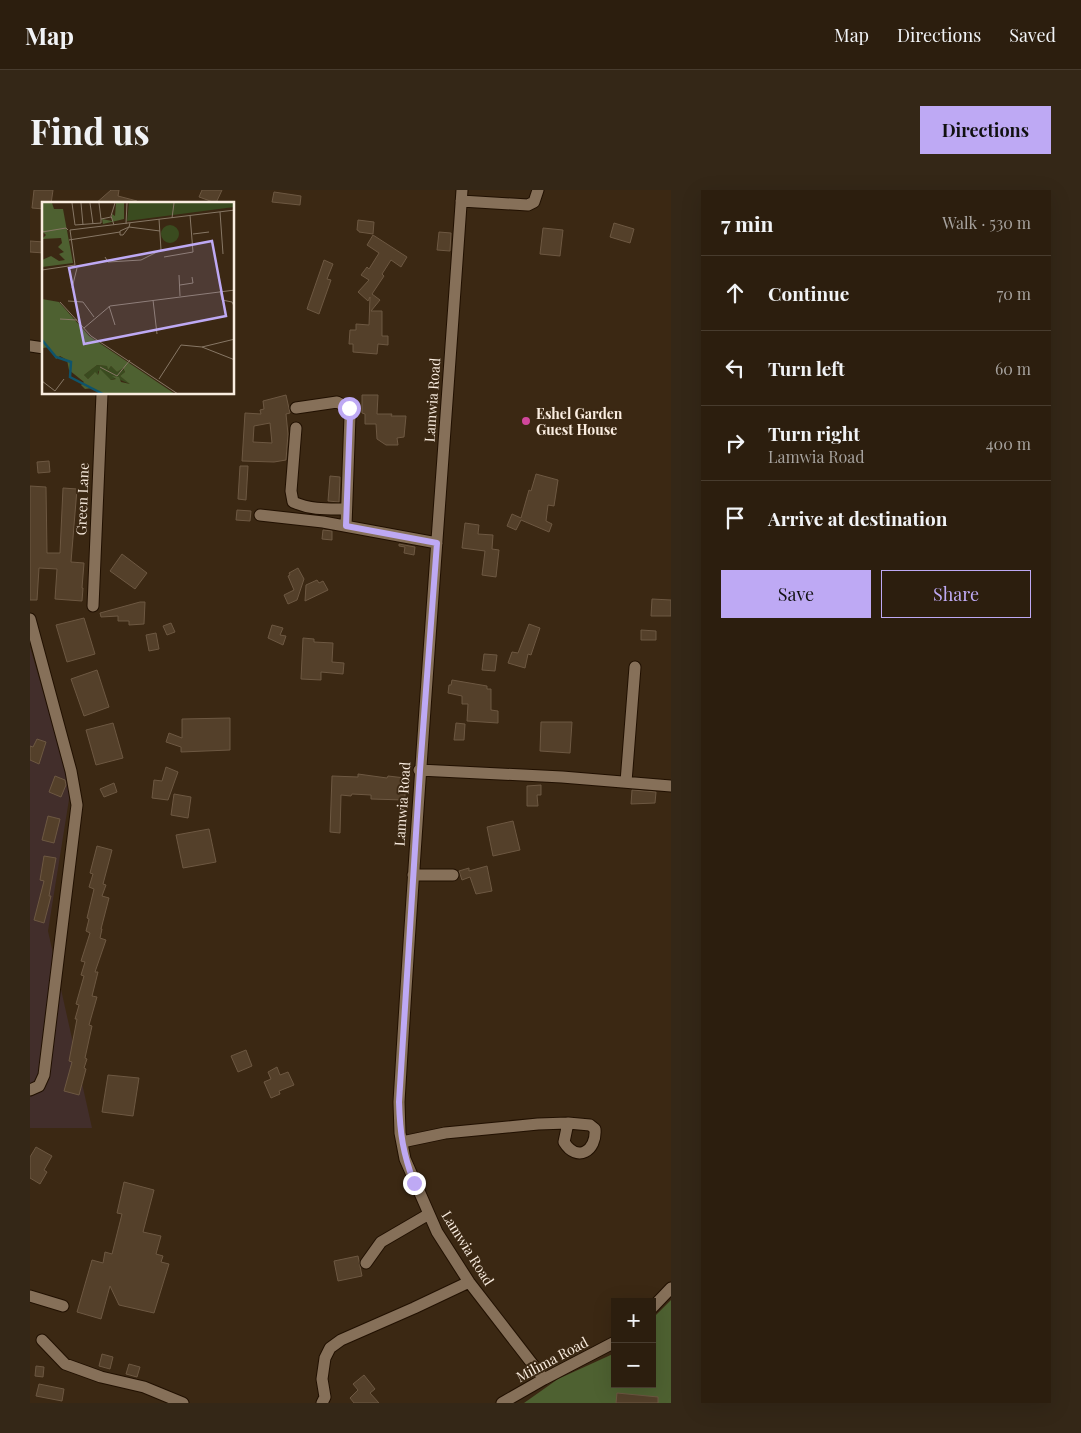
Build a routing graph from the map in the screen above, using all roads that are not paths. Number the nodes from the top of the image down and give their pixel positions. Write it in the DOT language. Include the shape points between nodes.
graph roads {
  1 [pos="538,190"];
  2 [pos="462,195"];
  3 [pos="102,395"];
  4 [pos="296,408"];
  5 [pos="296,428"];
  6 [pos="346,510"];
  7 [pos="260,515"];
  8 [pos="346,526"];
  9 [pos="437,543"];
  10 [pos="93,606"];
  11 [pos="30,618"];
  12 [pos="635,667"];
  13 [pos="420,770"];
  14 [pos="626,782"];
  15 [pos="671,786"];
  16 [pos="413,874"];
  17 [pos="453,875"];
  18 [pos="30,1090"];
  19 [pos="568,1123"];
  20 [pos="402,1142"];
  21 [pos="429,1214"];
  22 [pos="366,1263"];
  23 [pos="470,1282"];
  24 [pos="671,1288"];
  25 [pos="30,1296"];
  26 [pos="656,1304"];
  27 [pos="63,1306"];
  28 [pos="42,1340"];
  29 [pos="613,1343"];
  30 [pos="544,1379"];
  31 [pos="182,1403"];
  32 [pos="322,1403"];
  33 [pos="502,1403"];
  1 -- 2 [label="street" via="534,202 528,205"];
  2 -- 9 [label="street, Lamwia Road"];
  3 -- 10 [label="street, Green Lane"];
  4 -- 6 [label="street" via="337,402 349,408"];
  5 -- 6 [label="street" via="293,502 316,509"];
  6 -- 8 [label="street"];
  7 -- 8 [label="street"];
  8 -- 9 [label="street"];
  9 -- 13 [label="street, Lamwia Road"];
  11 -- 18 [label="street" via="77,805 44,1075 39,1086"];
  12 -- 14 [label="street"];
  13 -- 14 [label="street"];
  13 -- 16 [label="street, Lamwia Road"];
  14 -- 15 [label="street"];
  16 -- 17 [label="street"];
  16 -- 20 [label="street, Lamwia Road" via="399,1102"];
  19 -- 20 [label="street" via="445,1134"];
  20 -- 21 [label="street, Lamwia Road" via="405,1159"];
  21 -- 22 [label="street" via="381,1242"];
  21 -- 23 [label="street, Lamwia Road"];
  23 -- 30 [label="street, Lamwia Road"];
  23 -- 32 [label="street" via="341,1340 330,1348 322,1379"];
  24 -- 26 [label="street"];
  25 -- 27 [label="street"];
  28 -- 31 [label="street" via="65,1364"];
  29 -- 30 [label="street, Milima Road"];
  30 -- 33 [label="street, Milima Road"];
}
